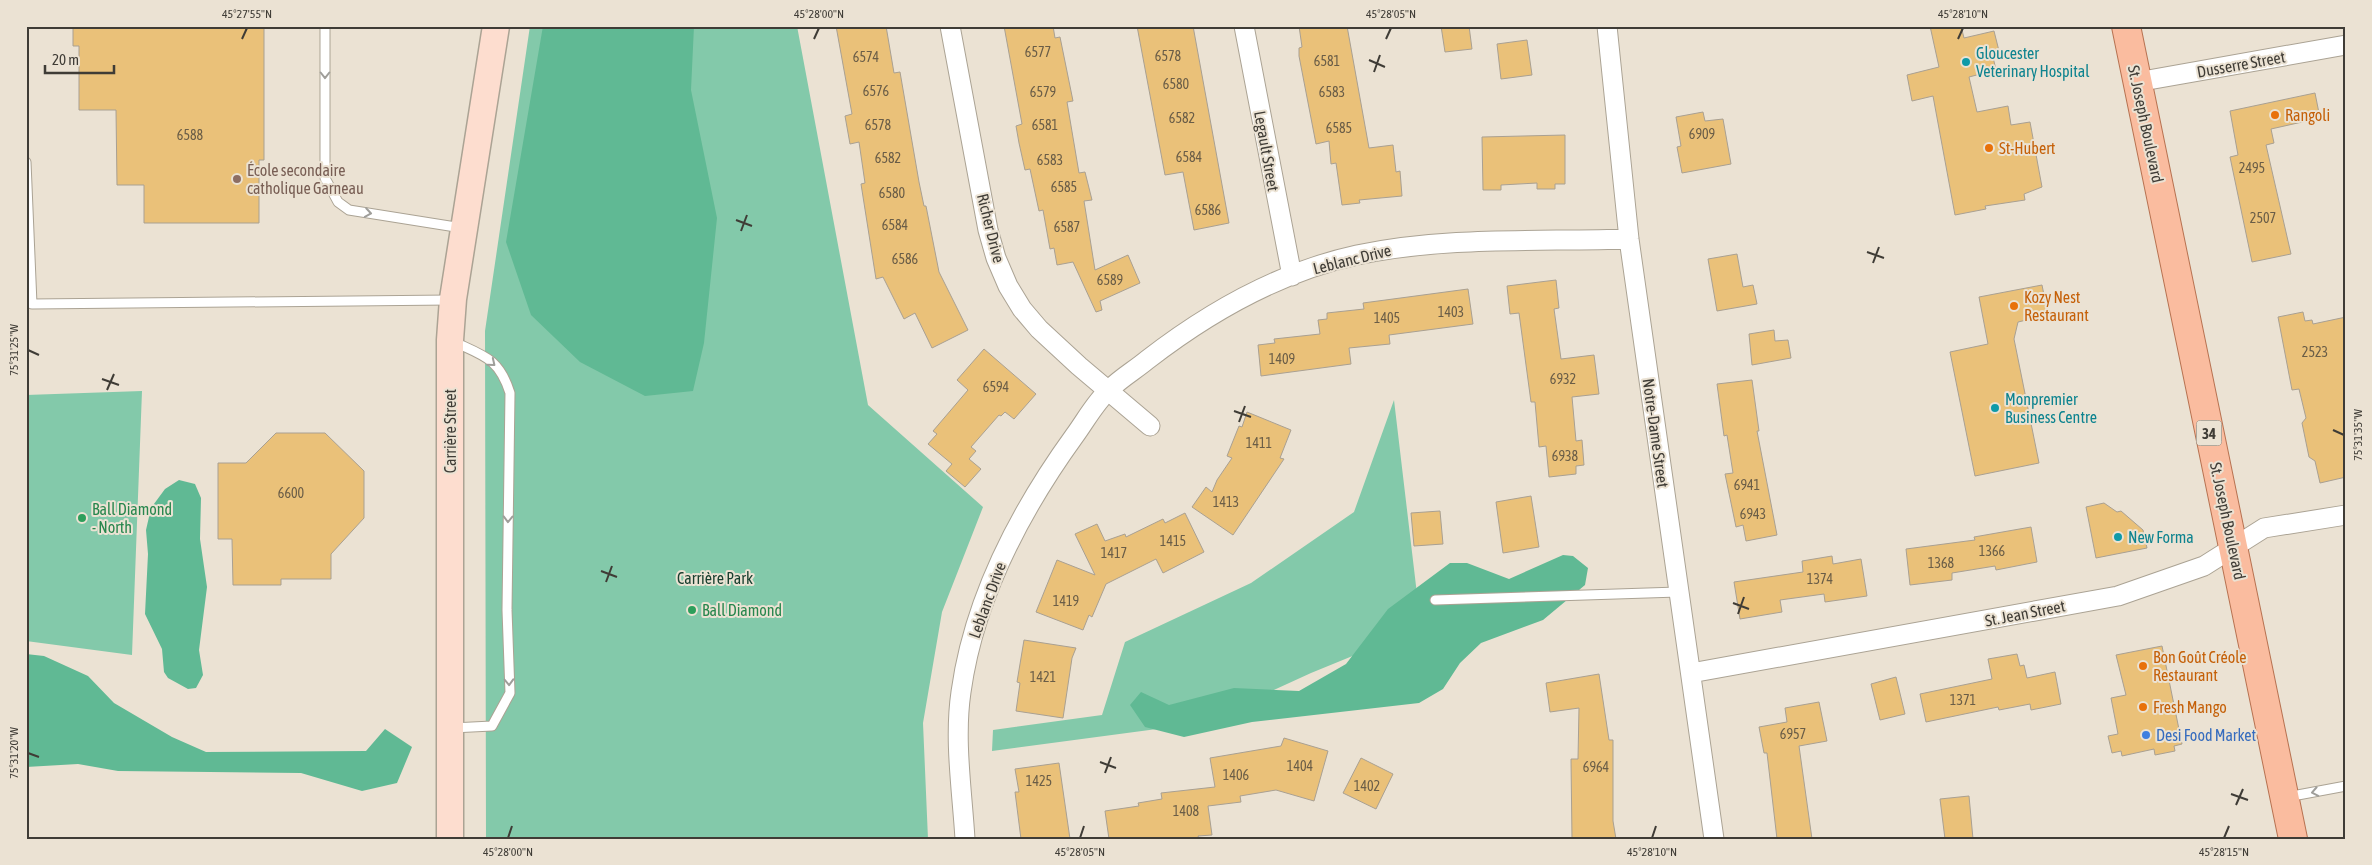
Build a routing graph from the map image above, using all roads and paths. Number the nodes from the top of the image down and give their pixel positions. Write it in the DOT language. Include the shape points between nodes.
graph roads {
  1 [pos="325,26"];
  2 [pos="496,26"];
  3 [pos="950,26"];
  4 [pos="1244,26"];
  5 [pos="1608,26"];
  6 [pos="2126,26"];
  7 [pos="2346,45"];
  8 [pos="2137,82"];
  9 [pos="26,162"];
  10 [pos="464,228"];
  11 [pos="1629,239"];
  12 [pos="1292,276"];
  13 [pos="453,299"];
  14 [pos="450,340"];
  15 [pos="1108,390"];
  16 [pos="1150,426"];
  17 [pos="2346,515"];
  18 [pos="2233,549"];
  19 [pos="1678,592"];
  20 [pos="1435,600"];
  21 [pos="1690,673"];
  22 [pos="450,728"];
  23 [pos="2346,786"];
  24 [pos="2284,797"];
  25 [pos="450,839"];
  26 [pos="965,839"];
  27 [pos="1714,839"];
  28 [pos="2293,839"];
  1 -- 10 [label="lane, one-way" via="325,178 338,202 349,210"];
  2 -- 10 [label="street, Carrière Street"];
  3 -- 15 [label="street, Richer Drive" via="988,230 1008,286 1039,329"];
  4 -- 12 [label="street, Legault Street"];
  5 -- 11 [label="street, Notre-Dame Street"];
  6 -- 8 [label="main road, St. Joseph Boulevard / 34"];
  7 -- 8 [label="street, Dusserre Street"];
  8 -- 18 [label="main road, St. Joseph Boulevard / 34"];
  9 -- 13 [label="lane" via="32,304 429,302"];
  10 -- 13 [label="street, Carrière Street"];
  11 -- 12 [label="street, Leblanc Drive" via="1487,240 1410,245 1355,255"];
  11 -- 19 [label="street, Notre-Dame Street"];
  12 -- 15 [label="street, Leblanc Drive" via="1217,311"];
  13 -- 14 [label="street, Carrière Street"];
  14 -- 22 [label="street, Carrière Street"];
  14 -- 22 [label="lane, one-way" via="495,362 510,394 507,610 510,693 492,726"];
  15 -- 16 [label="street"];
  15 -- 26 [label="street, Leblanc Drive" via="1048,472 1017,526 978,617 965,666 958,716"];
  17 -- 18 [label="street, St. Jean Street" via="2264,528"];
  18 -- 21 [label="street, St. Jean Street" via="2204,566 2118,596"];
  18 -- 24 [label="main road, St. Joseph Boulevard / 34"];
  19 -- 20 [label="lane"];
  19 -- 21 [label="street, Notre-Dame Street"];
  21 -- 27 [label="street, Notre-Dame Street"];
  22 -- 25 [label="street, Carrière Street"];
  23 -- 24 [label="lane, one-way"];
  24 -- 28 [label="main road, St. Joseph Boulevard / 34"];
}
